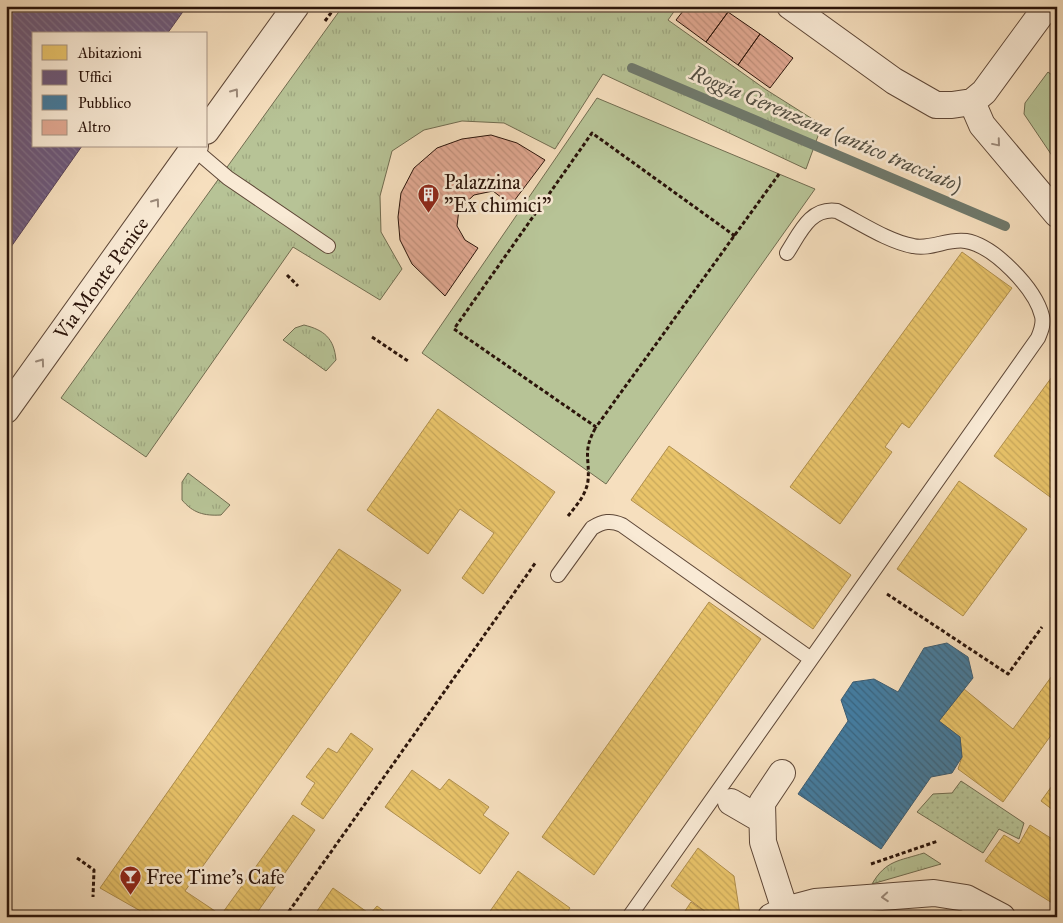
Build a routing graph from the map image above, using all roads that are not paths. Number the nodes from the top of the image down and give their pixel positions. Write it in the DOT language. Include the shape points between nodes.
graph roads {
  1 [pos="296,6"];
  2 [pos="790,6"];
  3 [pos="1047,6"];
  4 [pos="972,102"];
  5 [pos="208,128"];
  6 [pos="194,148"];
  7 [pos="203,148"];
  8 [pos="1057,214"];
  9 [pos="328,246"];
  10 [pos="787,253"];
  11 [pos="6,410"];
  12 [pos="558,576"];
  13 [pos="811,659"];
  14 [pos="782,773"];
  15 [pos="731,802"];
  16 [pos="762,820"];
  17 [pos="778,913"];
  18 [pos="628,917"];
  19 [pos="1002,917"];
  5 -- 1 [label="street, Via Monte Penice, one-way"];
  2 -- 4 [label="street" via="894,81 936,105"];
  3 -- 4 [label="street" via="996,79"];
  4 -- 8 [label="street, one-way" via="982,125"];
  11 -- 6 [label="street, Via Monte Penice, one-way"];
  7 -- 9 [label="lane" via="228,178"];
  10 -- 13 [label="lane" via="814,214 828,210 913,246 936,246 957,240 968,242 983,248 1014,272 1042,317 1038,338"];
  12 -- 13 [label="lane" via="592,528 600,523 615,522"];
  13 -- 18 [label="lane"];
  14 -- 16 [label="street" via="762,803"];
  15 -- 16 [label="street"];
  16 -- 17 [label="street" via="763,842"];
  19 -- 17 [label="street, one-way" via="966,898 934,893 815,902"];
}
